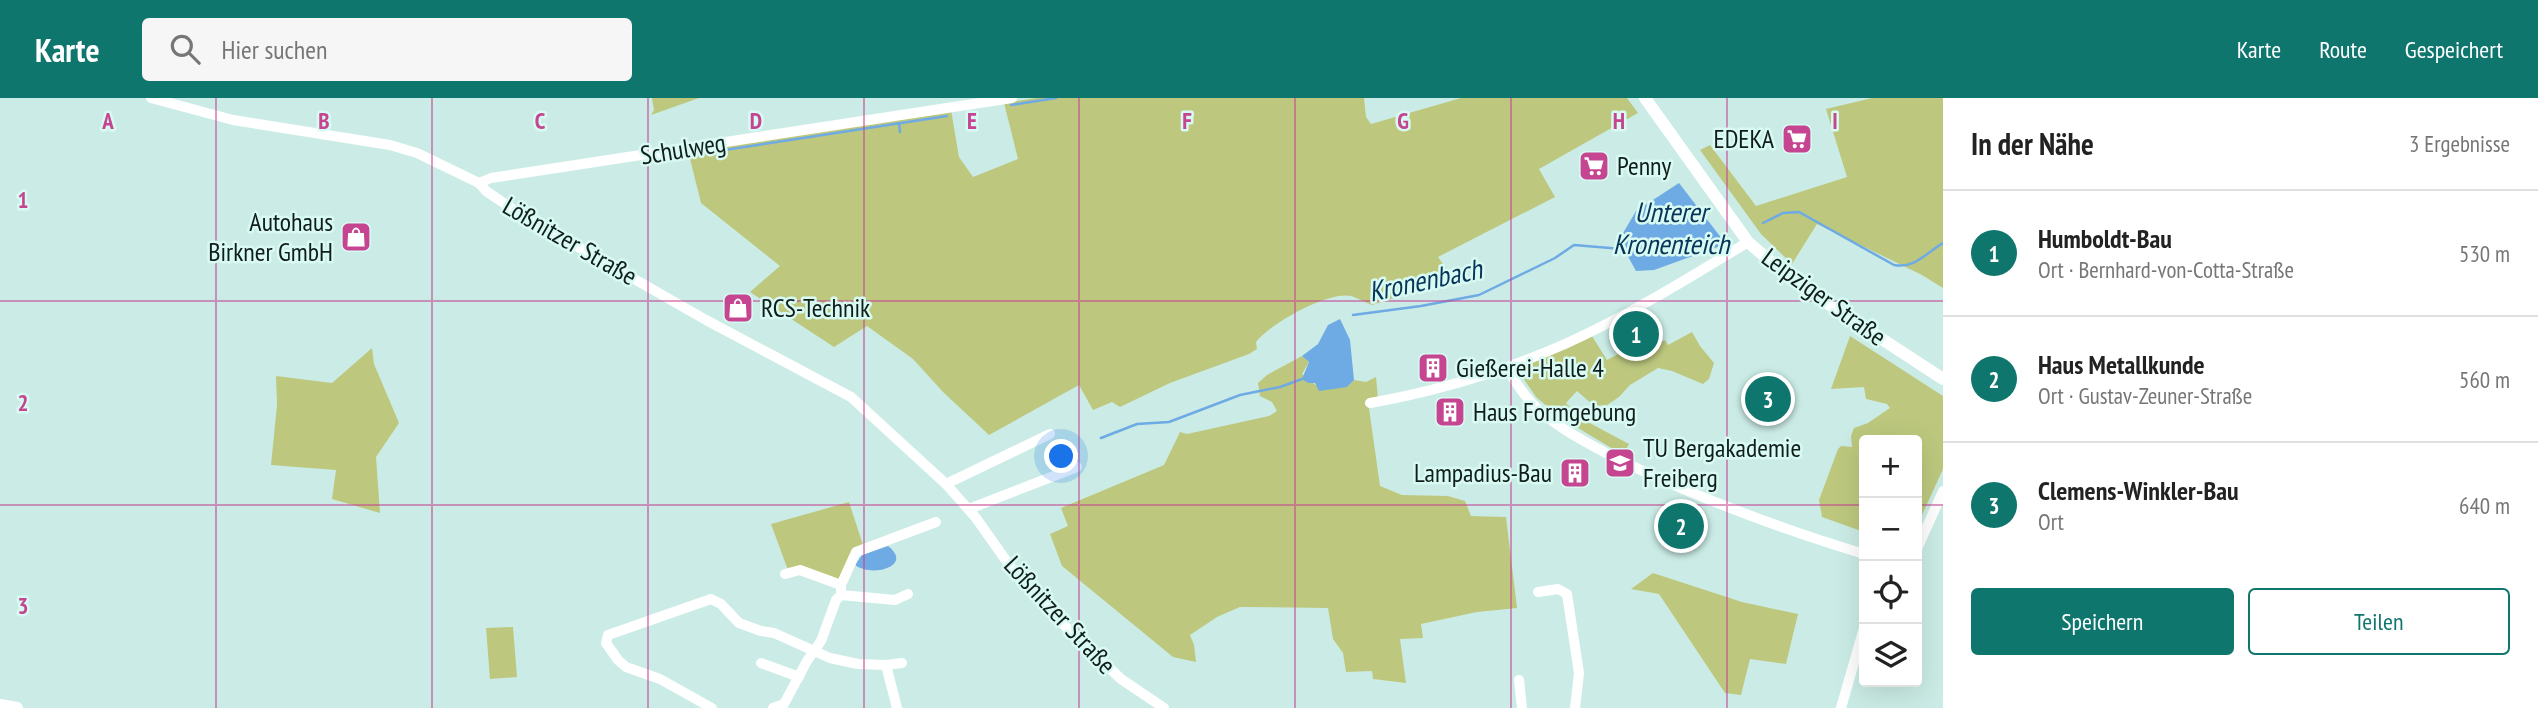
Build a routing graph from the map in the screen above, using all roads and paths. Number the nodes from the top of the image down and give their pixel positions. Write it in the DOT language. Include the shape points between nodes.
graph roads {
  1 [pos="151,98"];
  2 [pos="1012,98"];
  3 [pos="1645,98"];
  4 [pos="479,183"];
  5 [pos="1748,242"];
  6 [pos="1506,368"];
  7 [pos="1943,379"];
  8 [pos="1370,403"];
  9 [pos="1050,434"];
  10 [pos="1077,467"];
  11 [pos="946,484"];
  12 [pos="1943,491"];
  13 [pos="969,509"];
  14 [pos="936,522"];
  15 [pos="1922,538"];
  16 [pos="1859,552"];
  17 [pos="785,574"];
  18 [pos="841,590"];
  19 [pos="1538,592"];
  20 [pos="908,594"];
  21 [pos="1859,645"];
  22 [pos="815,652"];
  23 [pos="761,663"];
  24 [pos="902,663"];
  25 [pos="886,665"];
  26 [pos="799,677"];
  27 [pos="1519,680"];
  28 [pos="0,705"];
  29 [pos="787,706"];
  30 [pos="17,708"];
  31 [pos="712,708"];
  32 [pos="773,708"];
  33 [pos="897,708"];
  34 [pos="1164,708"];
  35 [pos="1522,708"];
  36 [pos="1575,708"];
  37 [pos="1841,708"];
  1 -- 4 [label="street, Lößnitzer Straße" via="244,122 390,145"];
  2 -- 4 [label="street, Schulweg"];
  3 -- 5 [label="main road, Leipziger Straße"];
  4 -- 11 [label="street, Lößnitzer Straße" via="517,212 851,397"];
  5 -- 6 [label="street" via="1627,313"];
  5 -- 7 [label="main road, Leipziger Straße" via="1793,281"];
  6 -- 8 [label="street"];
  6 -- 16 [label="street" via="1541,412 1589,444 1655,477"];
  9 -- 11 [label="street"];
  10 -- 13 [label="street"];
  11 -- 13 [label="street, Lößnitzer Straße"];
  12 -- 15 [label="street"];
  13 -- 34 [label="street, Lößnitzer Straße" via="1017,576 1121,679"];
  14 -- 18 [label="street" via="856,552"];
  17 -- 18 [label="street" via="800,570"];
  18 -- 20 [label="street" via="895,600"];
  18 -- 22 [label="street"];
  19 -- 36 [label="street" via="1558,589 1567,594 1579,673"];
  21 -- 37 [label="street"];
  22 -- 25 [label="street" via="859,664"];
  22 -- 26 [label="street"];
  22 -- 31 [label="street" via="739,623 711,599 608,635 606,643 626,667 660,679"];
  23 -- 26 [label="street"];
  24 -- 25 [label="street"];
  25 -- 33 [label="street"];
  26 -- 29 [label="street"];
  27 -- 35 [label="street"];
  28 -- 30 [label="main road"];
  29 -- 32 [label="street"];
}
